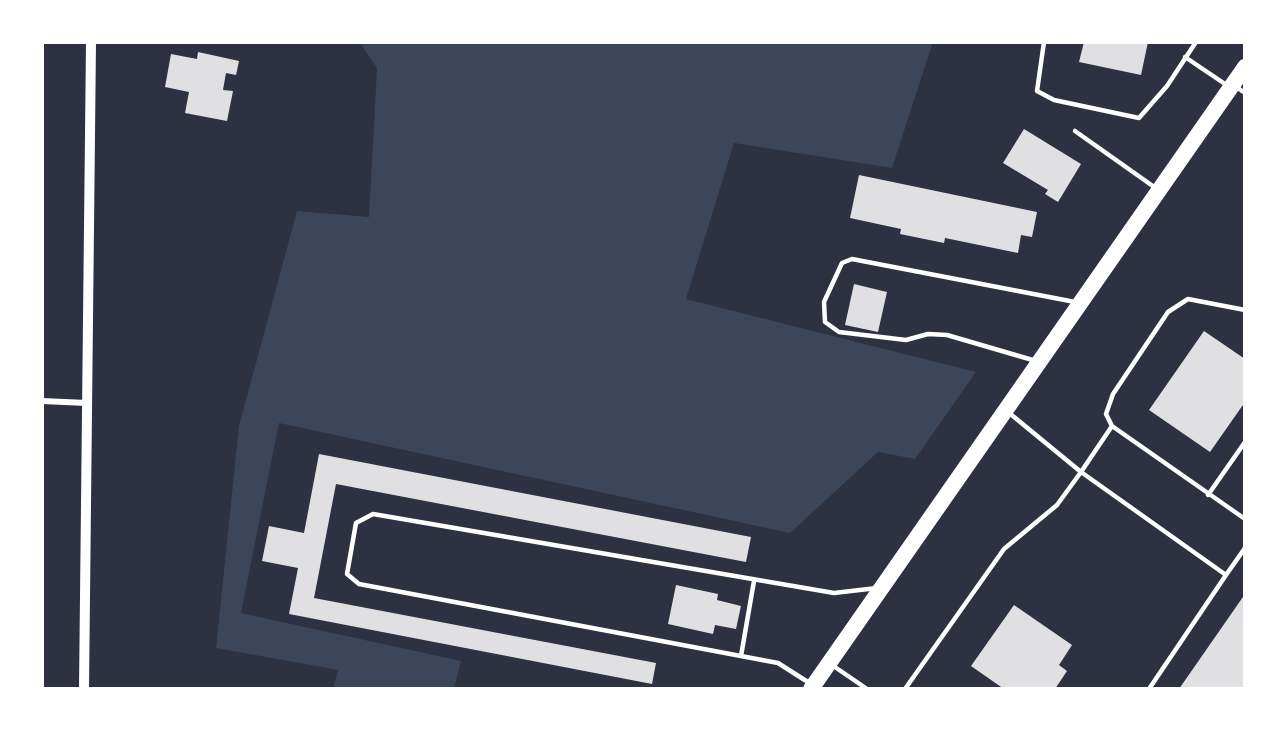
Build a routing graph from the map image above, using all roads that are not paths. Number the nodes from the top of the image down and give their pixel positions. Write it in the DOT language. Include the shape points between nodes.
graph roads {
  1 [pos="91,42"];
  2 [pos="1044,42"];
  3 [pos="1196,42"];
  4 [pos="1185,57"];
  5 [pos="1245,67"];
  6 [pos="1236,88"];
  7 [pos="1075,131"];
  8 [pos="1159,190"];
  9 [pos="1080,304"];
  10 [pos="1245,310"];
  11 [pos="1039,362"];
  12 [pos="42,401"];
  13 [pos="87,403"];
  14 [pos="1006,410"];
  15 [pos="1112,426"];
  16 [pos="1245,442"];
  17 [pos="1081,472"];
  18 [pos="1208,495"];
  19 [pos="1245,519"];
  20 [pos="1245,548"];
  21 [pos="1226,575"];
  22 [pos="754,581"];
  23 [pos="882,587"];
  24 [pos="741,656"];
  25 [pos="828,663"];
  26 [pos="812,687"];
  27 [pos="84,689"];
  28 [pos="867,689"];
  29 [pos="906,689"];
  30 [pos="1149,689"];
  1 -- 13 [label="street"];
  2 -- 4 [label="lane" via="1037,91 1054,100 1139,118 1167,86"];
  3 -- 4 [label="lane"];
  4 -- 6 [label="lane"];
  5 -- 6 [label="highway"];
  6 -- 8 [label="highway"];
  7 -- 8 [label="lane"];
  8 -- 9 [label="highway"];
  9 -- 11 [label="highway"];
  9 -- 11 [label="lane" via="852,259 842,263 824,302 825,322 839,332 906,340 928,334 947,335"];
  10 -- 15 [label="lane" via="1188,299 1168,312 1113,394 1106,414"];
  11 -- 14 [label="highway"];
  12 -- 13 [label="street"];
  13 -- 27 [label="street"];
  14 -- 17 [label="lane"];
  14 -- 23 [label="highway"];
  15 -- 17 [label="lane"];
  15 -- 18 [label="lane"];
  16 -- 18 [label="lane"];
  17 -- 21 [label="lane"];
  17 -- 29 [label="lane" via="1057,505 1004,549"];
  18 -- 19 [label="lane"];
  20 -- 21 [label="lane"];
  21 -- 30 [label="lane"];
  22 -- 23 [label="lane" via="834,593"];
  22 -- 24 [label="lane"];
  22 -- 24 [label="lane" via="373,514 356,523 347,574 359,584"];
  23 -- 25 [label="highway"];
  24 -- 26 [label="lane" via="778,663"];
  25 -- 26 [label="highway"];
  25 -- 28 [label="lane"];
}
